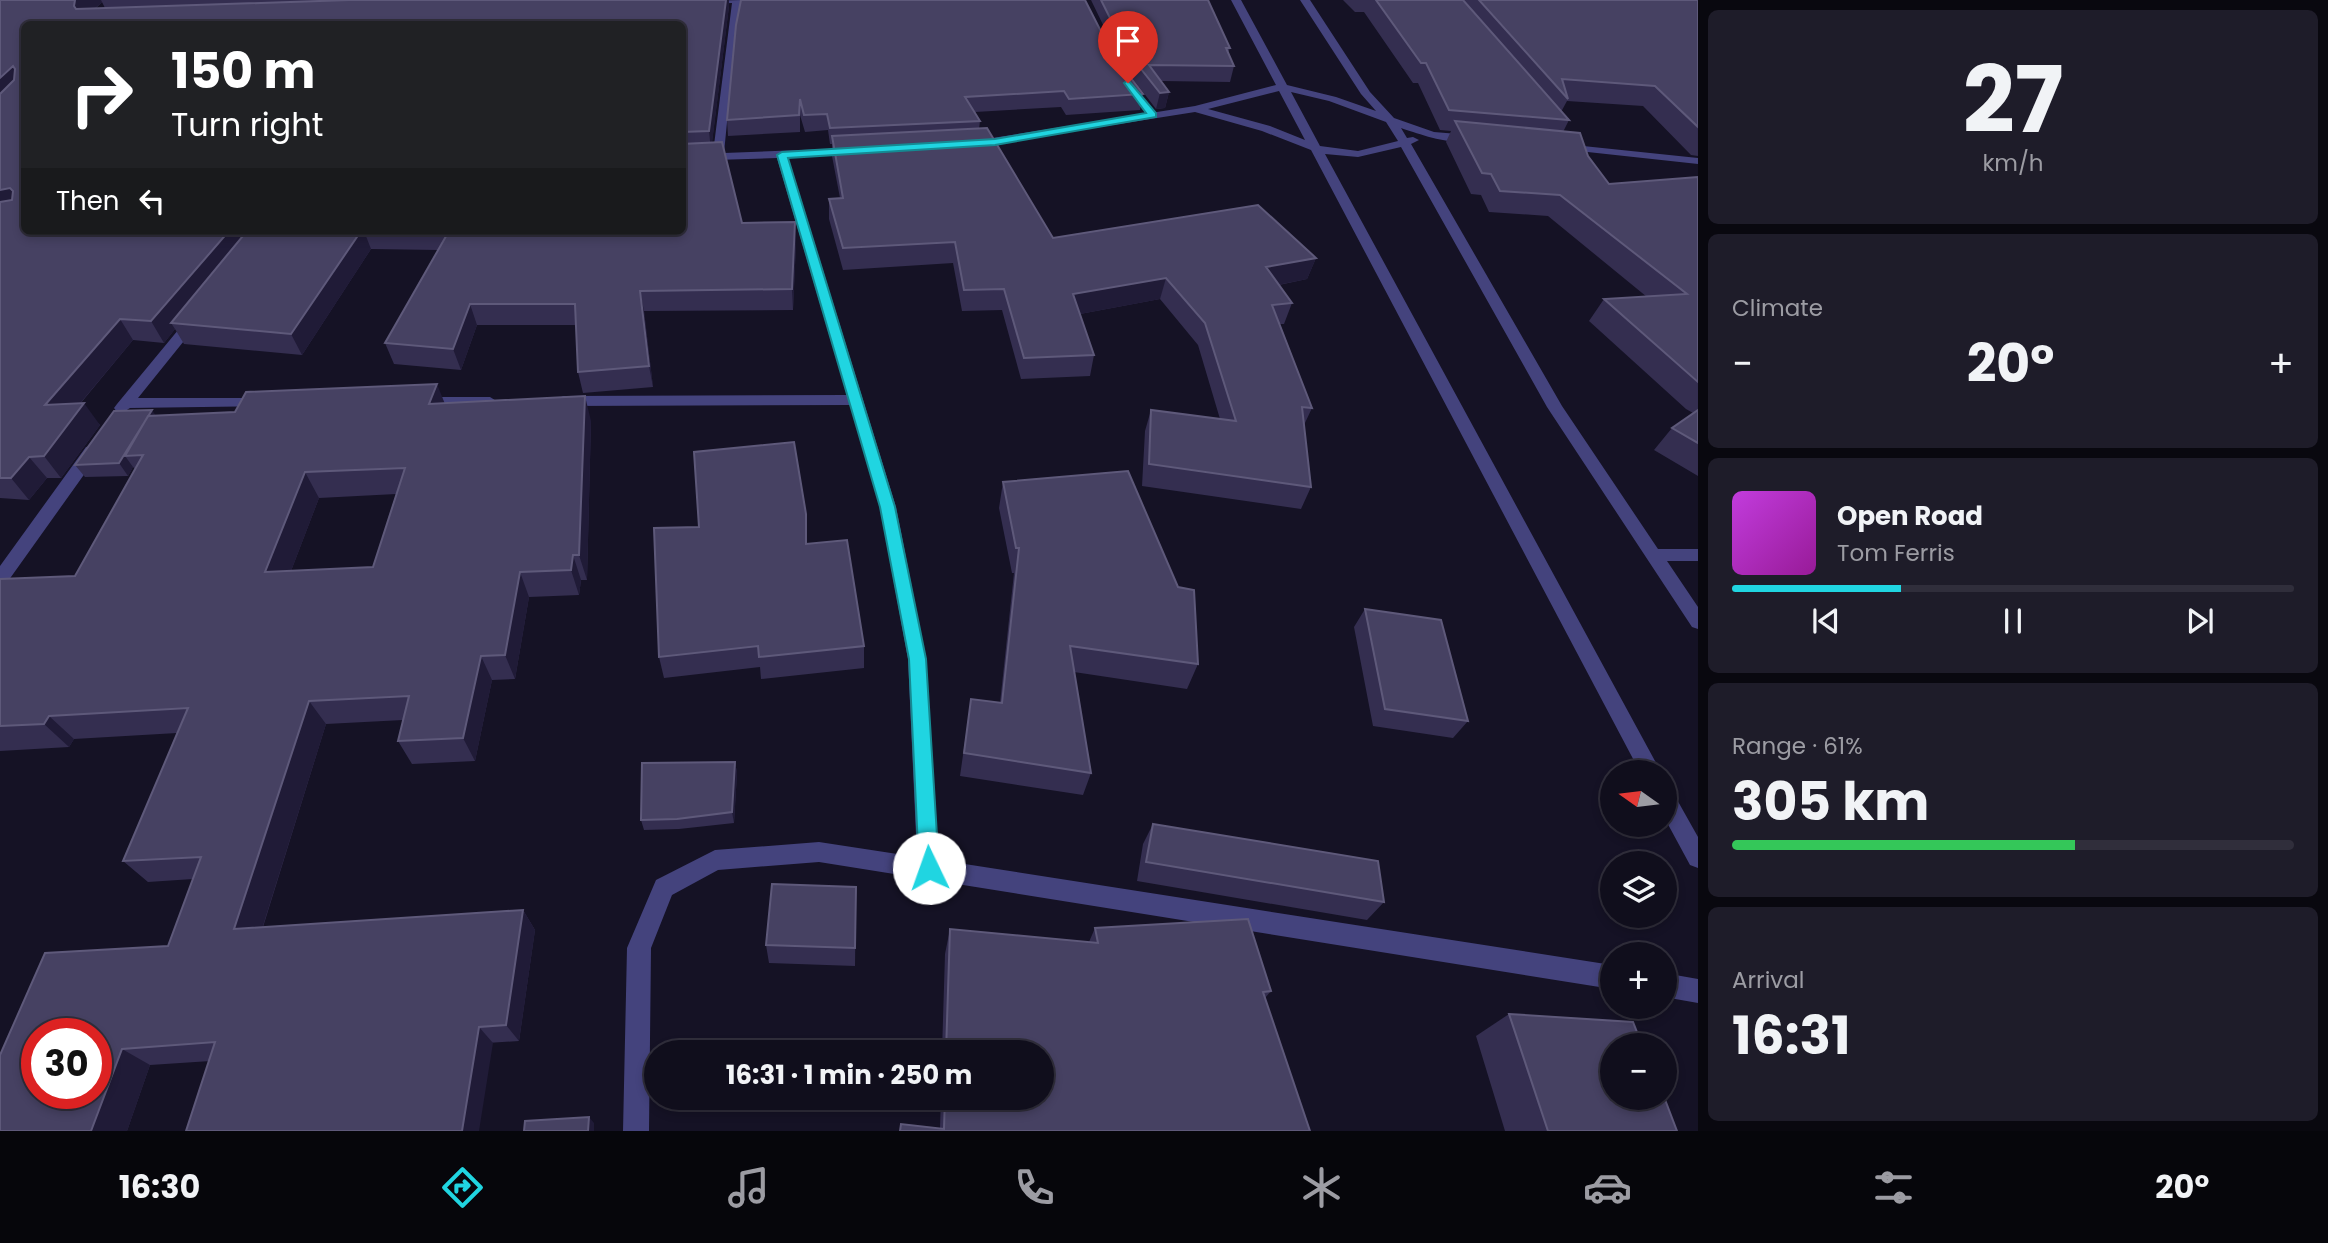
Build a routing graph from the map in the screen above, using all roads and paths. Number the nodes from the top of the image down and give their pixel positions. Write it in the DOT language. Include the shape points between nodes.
graph roads {
  1 [pos="1237,0"];
  2 [pos="1305,0"];
  3 [pos="696,1"];
  4 [pos="1281,87"];
  5 [pos="1195,109"];
  6 [pos="1393,123"];
  7 [pos="1432,135"];
  8 [pos="1563,137"];
  9 [pos="1483,140"];
  10 [pos="1405,143"];
  11 [pos="960,145"];
  12 [pos="1546,145"];
  13 [pos="1572,147"];
  14 [pos="865,151"];
  15 [pos="1318,151"];
  16 [pos="782,155"];
  17 [pos="686,158"];
  18 [pos="718,158"];
  19 [pos="1698,162"];
  20 [pos="202,311"];
  21 [pos="855,400"];
  22 [pos="552,401"];
  23 [pos="401,402"];
  24 [pos="511,402"];
  25 [pos="126,403"];
  26 [pos="277,403"];
  27 [pos="1653,555"];
  28 [pos="1698,555"];
  29 [pos="0,579"];
  30 [pos="1698,622"];
  31 [pos="1645,760"];
  32 [pos="1677,820"];
  33 [pos="1698,858"];
  34 [pos="929,868"];
  35 [pos="1600,975"];
  36 [pos="1677,987"];
  37 [pos="1698,990"];
  38 [pos="636,1131"];
  1 -- 4 [label="street"];
  2 -- 6 [label="street" via="1366,94"];
  3 -- 18 [label="street" via="737,0"];
  4 -- 5 [label="street"];
  4 -- 6 [label="street" via="1332,99"];
  4 -- 15 [label="street"];
  5 -- 11 [label="street" via="1149,110"];
  5 -- 15 [label="street" via="1237,118"];
  6 -- 7 [label="street"];
  6 -- 10 [label="street"];
  7 -- 9 [label="street"];
  7 -- 10 [label="street"];
  8 -- 13 [label="street"];
  10 -- 15 [label="street" via="1351,155"];
  10 -- 27 [label="street" via="1555,407"];
  12 -- 13 [label="street"];
  13 -- 19 [label="street"];
  14 -- 16 [label="street"];
  15 -- 31 [label="street"];
  16 -- 18 [label="street"];
  16 -- 21 [label="street"];
  17 -- 18 [label="street"];
  20 -- 25 [label="street"];
  21 -- 22 [label="street"];
  21 -- 34 [label="street" via="888,507 917,659"];
  23 -- 24 [label="street"];
  25 -- 26 [label="street"];
  25 -- 29 [label="street"];
  27 -- 28 [label="street"];
  27 -- 30 [label="street"];
  32 -- 33 [label="street"];
  34 -- 35 [label="street"];
  34 -- 38 [label="street" via="819,852 715,860 664,888 639,948"];
  36 -- 37 [label="street"];
}
